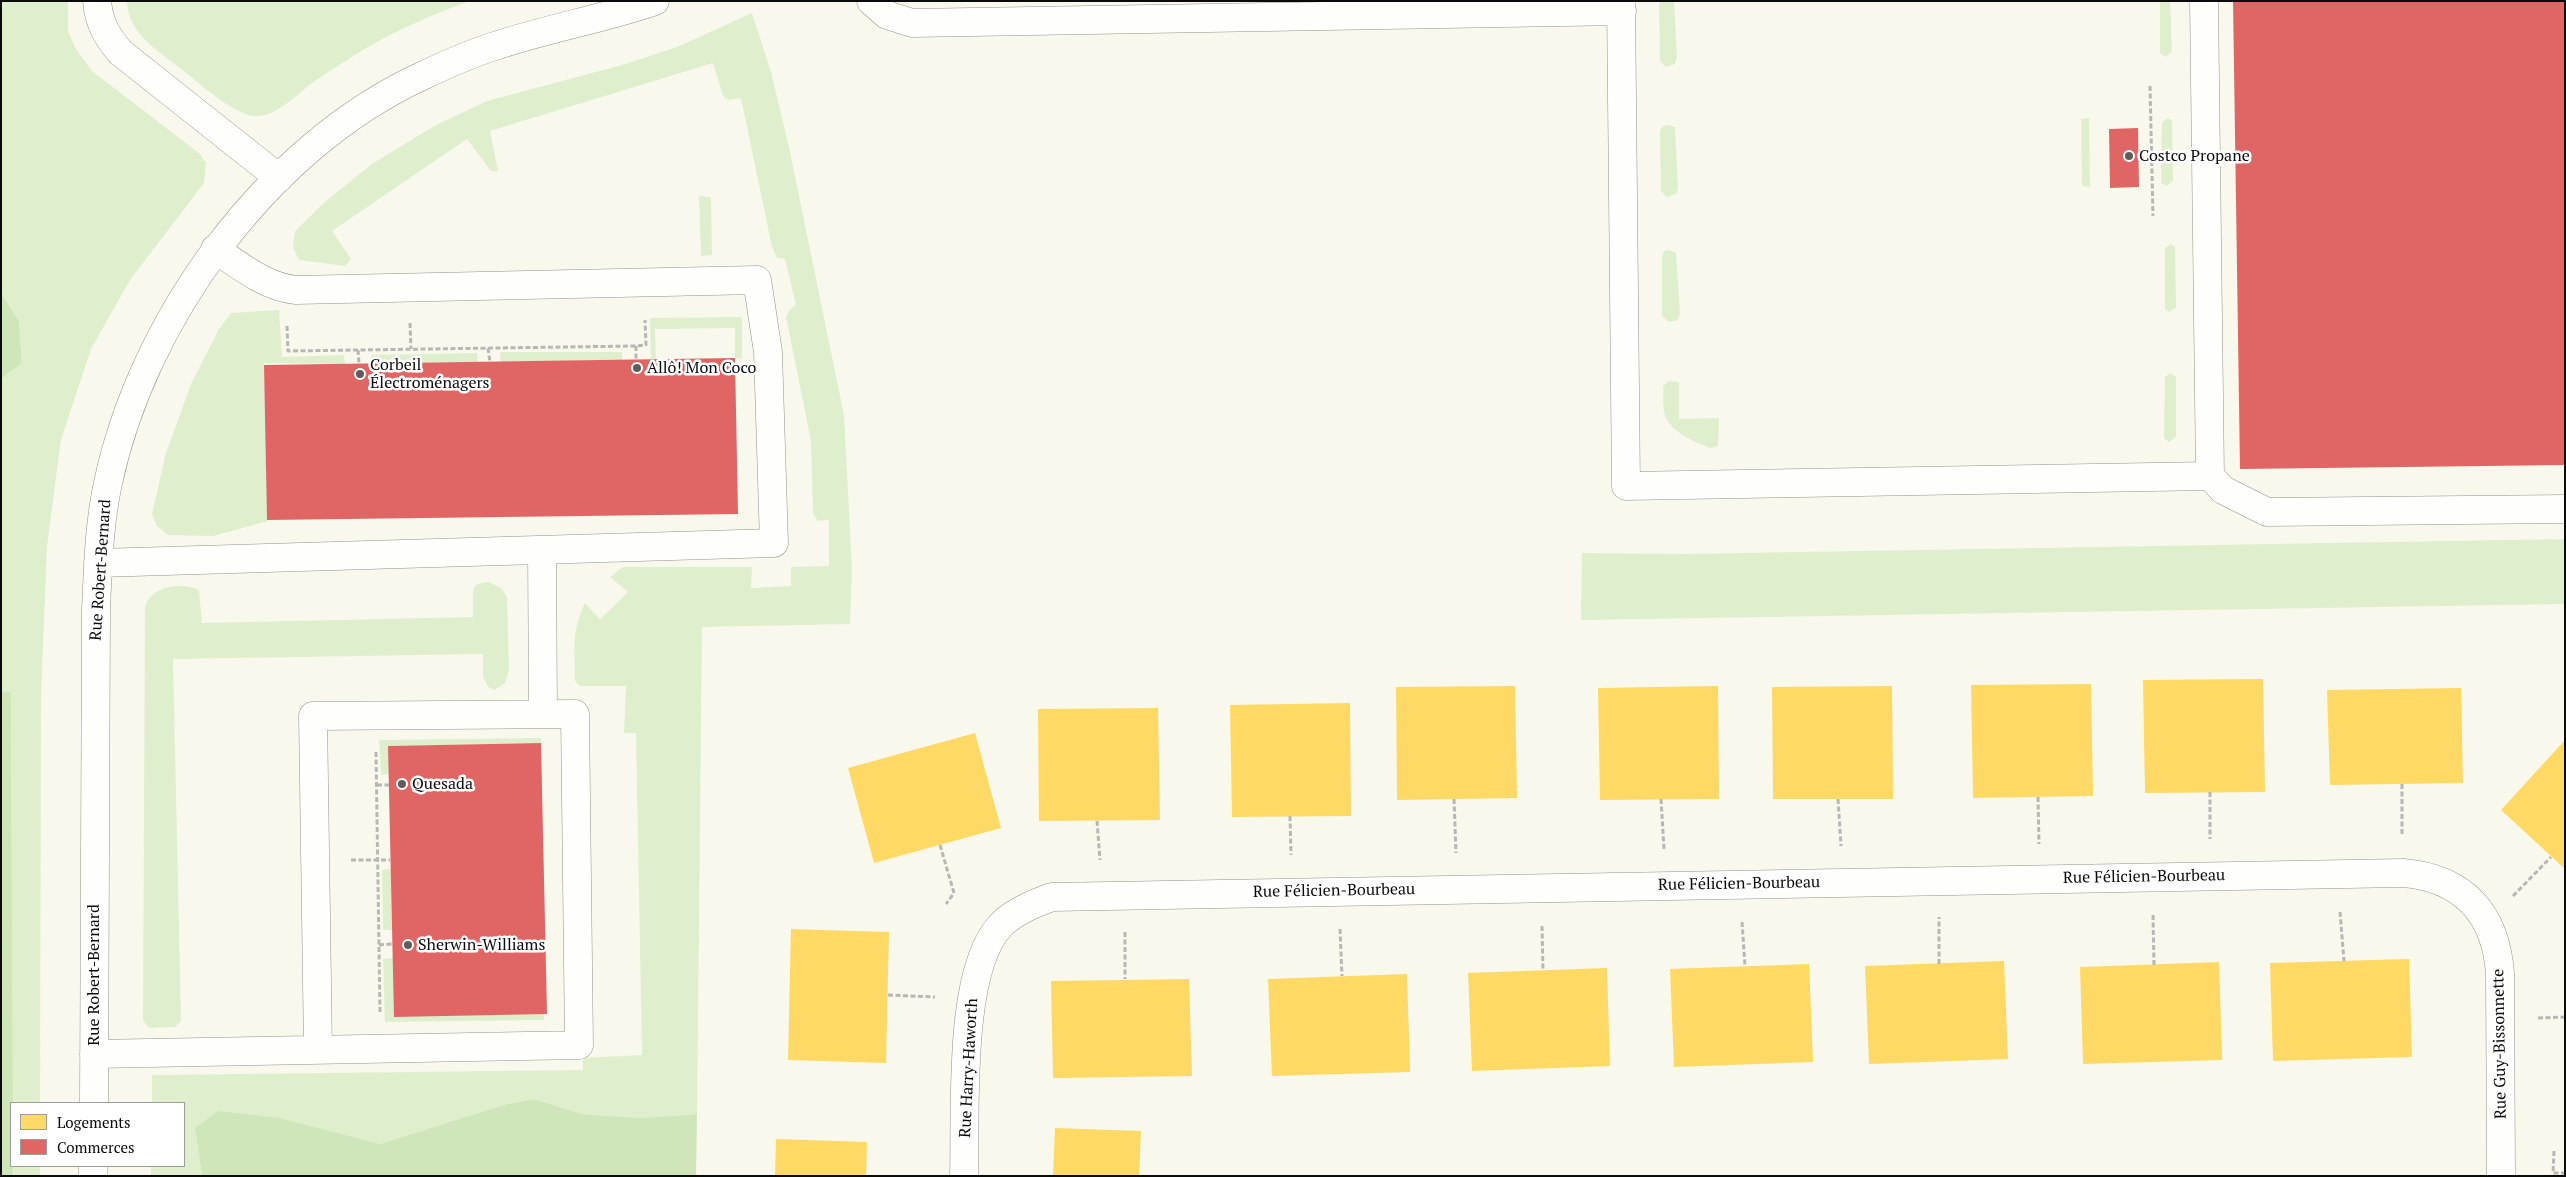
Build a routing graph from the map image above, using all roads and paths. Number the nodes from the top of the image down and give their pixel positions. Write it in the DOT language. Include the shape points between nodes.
graph roads {
  1 [pos="97,1"];
  2 [pos="655,1"];
  3 [pos="872,1"];
  4 [pos="2204,1"];
  5 [pos="1621,6"];
  6 [pos="1315,9"];
  7 [pos="2150,86"];
  8 [pos="279,178"];
  9 [pos="2153,216"];
  10 [pos="216,249"];
  11 [pos="644,314"];
  12 [pos="636,346"];
  13 [pos="488,348"];
  14 [pos="358,350"];
  15 [pos="288,351"];
  16 [pos="636,360"];
  17 [pos="490,362"];
  18 [pos="359,363"];
  19 [pos="2210,476"];
  20 [pos="2565,509"];
  21 [pos="542,550"];
  22 [pos="98,563"];
  23 [pos="543,714"];
  24 [pos="376,749"];
  25 [pos="2402,784"];
  26 [pos="377,785"];
  27 [pos="389,785"];
  28 [pos="2210,792"];
  29 [pos="2038,797"];
  30 [pos="1454,799"];
  31 [pos="1838,799"];
  32 [pos="1661,800"];
  33 [pos="940,845"];
  34 [pos="2551,857"];
  35 [pos="378,860"];
  36 [pos="390,860"];
  37 [pos="2402,873"];
  38 [pos="2338,874"];
  39 [pos="2211,876"];
  40 [pos="2152,877"];
  41 [pos="2039,879"];
  42 [pos="1939,881"];
  43 [pos="1843,882"];
  44 [pos="1740,884"];
  45 [pos="1667,885"];
  46 [pos="1541,887"];
  47 [pos="1457,888"];
  48 [pos="1338,890"];
  49 [pos="1125,894"];
  50 [pos="946,904"];
  51 [pos="2486,918"];
  52 [pos="994,935"];
  53 [pos="392,944"];
  54 [pos="379,945"];
  55 [pos="2344,961"];
  56 [pos="1939,964"];
  57 [pos="2154,965"];
  58 [pos="1745,966"];
  59 [pos="1542,970"];
  60 [pos="1342,976"];
  61 [pos="1125,979"];
  62 [pos="888,995"];
  63 [pos="971,998"];
  64 [pos="380,1023"];
  65 [pos="318,1050"];
  66 [pos="94,1054"];
  67 [pos="94,1102"];
  68 [pos="2554,1151"];
  69 [pos="2565,1173"];
  70 [pos="964,1176"];
  71 [pos="2501,1176"];
  1 -- 8 [label="street" via="99,21 120,52"];
  2 -- 8 [label="street, Rue Robert-Bernard" via="498,45 419,77 351,118 317,143"];
  3 -- 6 [label="street" via="887,15 912,23"];
  4 -- 19 [label="street"];
  5 -- 6 [label="street"];
  5 -- 19 [label="street" via="1626,486"];
  7 -- 9 [label="path"];
  8 -- 10 [label="street, Rue Robert-Bernard"];
  10 -- 21 [label="street" via="279,287 296,290 757,280 768,352 774,543"];
  10 -- 22 [label="street, Rue Robert-Bernard" via="171,322 132,402 108,484"];
  11 -- 12 [label="path" via="646,345"];
  12 -- 13 [label="path"];
  12 -- 16 [label="path"];
  13 -- 14 [label="path"];
  13 -- 17 [label="path"];
  14 -- 15 [label="path"];
  14 -- 18 [label="path"];
  19 -- 20 [label="street" via="2223,490 2267,512"];
  21 -- 22 [label="street"];
  21 -- 23 [label="street"];
  22 -- 66 [label="street, Rue Robert-Bernard"];
  23 -- 65 [label="street" via="313,716"];
  23 -- 65 [label="street" via="575,714 579,1045"];
  24 -- 26 [label="path"];
  25 -- 37 [label="path"];
  26 -- 27 [label="path"];
  26 -- 35 [label="path"];
  28 -- 39 [label="path"];
  29 -- 41 [label="path"];
  30 -- 47 [label="path"];
  31 -- 43 [label="path"];
  32 -- 45 [label="path"];
  33 -- 50 [label="path" via="954,893"];
  34 -- 51 [label="path"];
  35 -- 36 [label="path"];
  35 -- 54 [label="path"];
  37 -- 38 [label="street, Rue Félicien-Bourbeau"];
  37 -- 51 [label="street, Rue Félicien-Bourbeau" via="2446,883 2467,897"];
  38 -- 39 [label="street, Rue Félicien-Bourbeau"];
  38 -- 55 [label="path"];
  39 -- 40 [label="street, Rue Félicien-Bourbeau"];
  40 -- 41 [label="street, Rue Félicien-Bourbeau"];
  40 -- 57 [label="path"];
  41 -- 42 [label="street, Rue Félicien-Bourbeau"];
  42 -- 43 [label="street, Rue Félicien-Bourbeau"];
  42 -- 56 [label="path"];
  43 -- 44 [label="street, Rue Félicien-Bourbeau"];
  44 -- 45 [label="street, Rue Félicien-Bourbeau"];
  44 -- 58 [label="path"];
  45 -- 46 [label="street, Rue Félicien-Bourbeau"];
  46 -- 47 [label="street, Rue Félicien-Bourbeau"];
  46 -- 59 [label="path"];
  47 -- 48 [label="street, Rue Félicien-Bourbeau"];
  48 -- 49 [label="street, Rue Félicien-Bourbeau"];
  48 -- 60 [label="path"];
  49 -- 52 [label="street, Rue Félicien-Bourbeau" via="1052,897 1010,917"];
  49 -- 61 [label="path"];
  51 -- 71 [label="street, Rue Guy-Bissonnette" via="2496,942 2499,962"];
  52 -- 63 [label="street, Rue Harry-Haworth" via="978,968"];
  53 -- 54 [label="path"];
  54 -- 64 [label="path"];
  62 -- 63 [label="path"];
  63 -- 70 [label="street, Rue Harry-Haworth"];
  65 -- 66 [label="street"];
  66 -- 67 [label="street, Rue Robert-Bernard"];
  68 -- 69 [label="path" via="2553,1173"];
}
